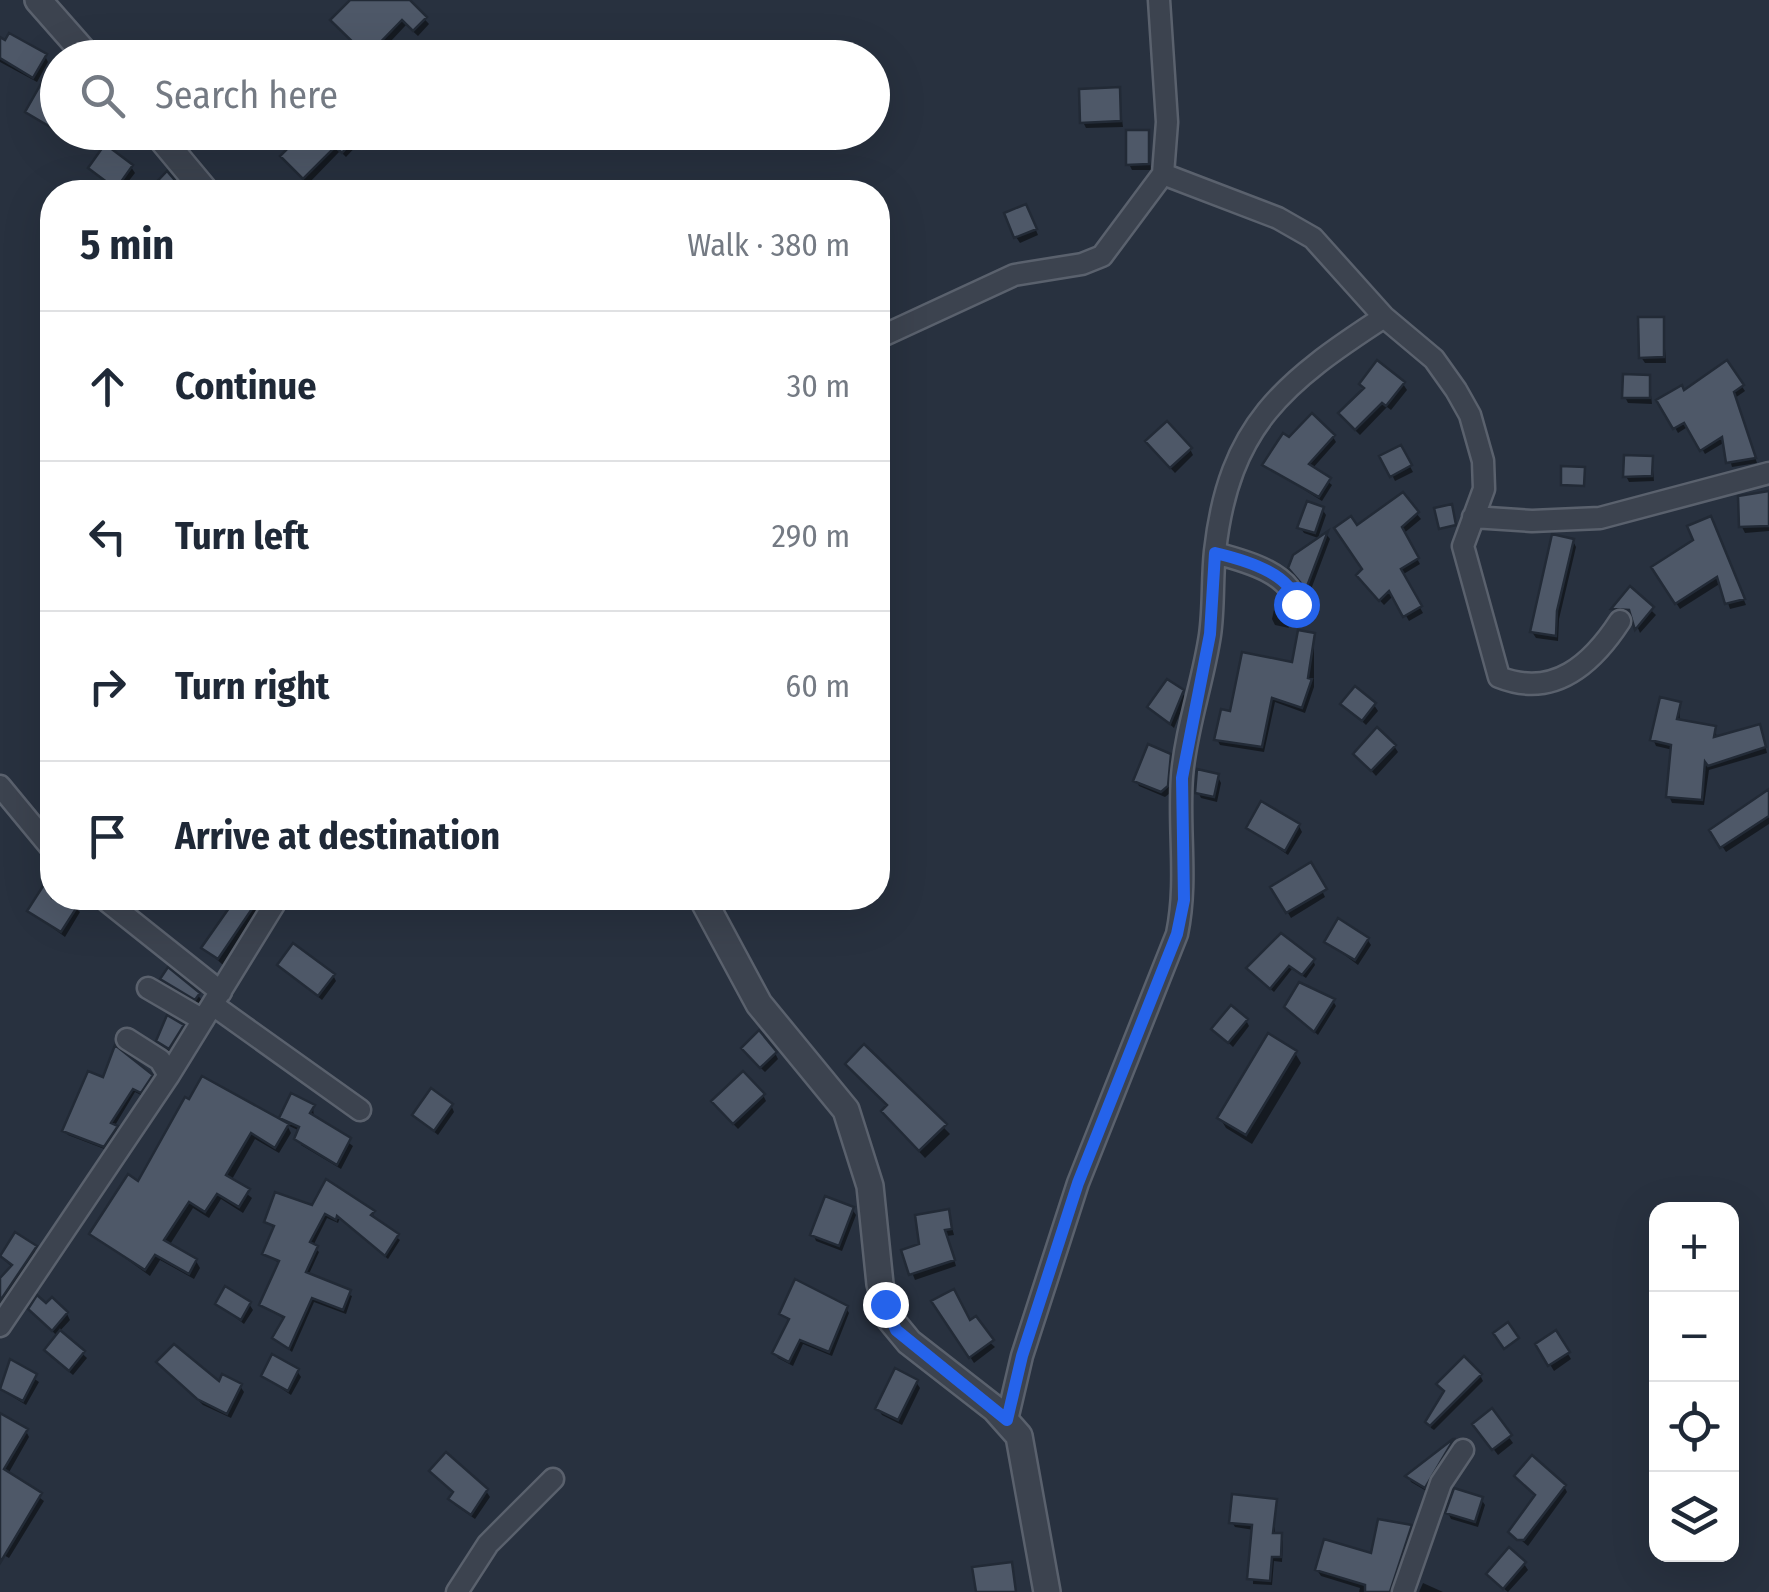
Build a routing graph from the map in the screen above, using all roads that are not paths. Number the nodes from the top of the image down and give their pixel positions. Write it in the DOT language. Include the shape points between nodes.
graph roads {
  1 [pos="38,0"];
  2 [pos="1158,0"];
  3 [pos="73,40"];
  4 [pos="171,150"];
  5 [pos="1163,174"];
  6 [pos="196,180"];
  7 [pos="1384,317"];
  8 [pos="890,332"];
  9 [pos="1769,473"];
  10 [pos="1473,516"];
  11 [pos="1215,553"];
  12 [pos="1295,609"];
  13 [pos="1620,621"];
  14 [pos="0,786"];
  15 [pos="40,834"];
  16 [pos="115,910"];
  17 [pos="271,910"];
  18 [pos="708,910"];
  19 [pos="148,988"];
  20 [pos="212,1006"];
  21 [pos="127,1039"];
  22 [pos="169,1075"];
  23 [pos="360,1110"];
  24 [pos="0,1326"];
  25 [pos="1007,1420"];
  26 [pos="1463,1450"];
  27 [pos="553,1479"];
  28 [pos="457,1592"];
  29 [pos="1048,1592"];
  30 [pos="1403,1592"];
  1 -- 3 [label="street"];
  2 -- 5 [label="street" via="1167,122"];
  4 -- 6 [label="street"];
  5 -- 7 [label="street" via="1292,224 1324,248"];
  5 -- 8 [label="street" via="1102,256 1014,275"];
  7 -- 10 [label="street" via="1434,359 1470,415 1486,478"];
  7 -- 11 [label="street" via="1314,362 1266,409 1233,475"];
  9 -- 10 [label="street" via="1600,518 1532,522"];
  10 -- 13 [label="street" via="1463,546 1499,676 1527,683 1570,674 1602,650"];
  11 -- 12 [label="street" via="1289,586"];
  11 -- 25 [label="street" via="1210,634 1182,778 1184,900 1177,934 1078,1183"];
  14 -- 15 [label="street"];
  16 -- 20 [label="street"];
  17 -- 20 [label="street"];
  18 -- 25 [label="street" via="758,1004 846,1110 870,1186 880,1284 896,1330"];
  19 -- 20 [label="street"];
  20 -- 22 [label="street"];
  20 -- 23 [label="street"];
  21 -- 22 [label="street" via="160,1060"];
  22 -- 24 [label="street"];
  25 -- 29 [label="street" via="1022,1447"];
  26 -- 30 [label="street" via="1441,1483"];
  27 -- 28 [label="street" via="481,1552"];
}
